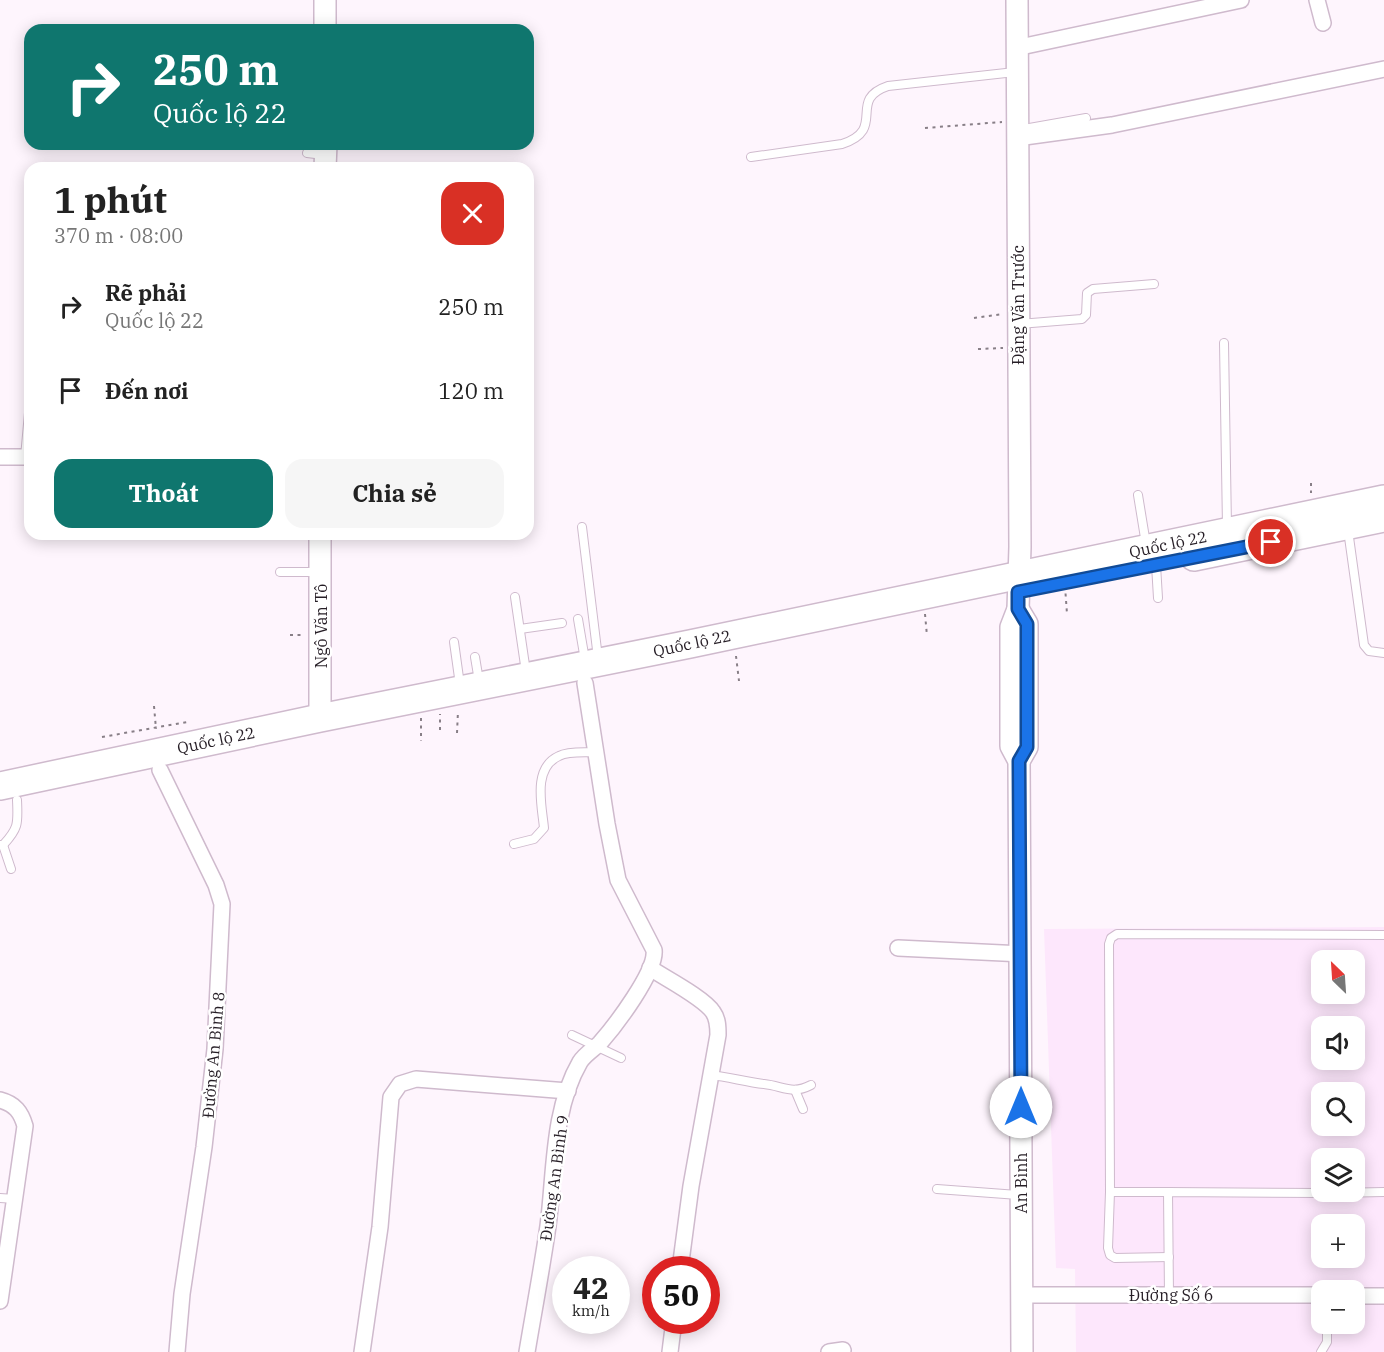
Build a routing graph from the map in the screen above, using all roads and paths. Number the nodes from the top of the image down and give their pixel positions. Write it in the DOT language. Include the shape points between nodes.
graph roads {
  1 [pos="325,0"];
  2 [pos="1017,0"];
  3 [pos="1241,0"];
  4 [pos="1317,0"];
  5 [pos="1323,23"];
  6 [pos="325,24"];
  7 [pos="1016,48"];
  8 [pos="1384,69"];
  9 [pos="1016,72"];
  10 [pos="1086,118"];
  11 [pos="925,128"];
  12 [pos="1017,129"];
  13 [pos="751,157"];
  14 [pos="1154,284"];
  15 [pos="974,318"];
  16 [pos="1017,318"];
  17 [pos="1224,343"];
  18 [pos="1018,348"];
  19 [pos="978,349"];
  20 [pos="0,457"];
  21 [pos="24,457"];
  22 [pos="1138,495"];
  23 [pos="1384,499"];
  24 [pos="1384,518"];
  25 [pos="1347,526"];
  26 [pos="582,528"];
  27 [pos="1227,531"];
  28 [pos="320,540"];
  29 [pos="1151,557"];
  30 [pos="280,572"];
  31 [pos="321,572"];
  32 [pos="1064,583"];
  33 [pos="1018,592"];
  34 [pos="515,597"];
  35 [pos="1158,598"];
  36 [pos="1067,614"];
  37 [pos="578,619"];
  38 [pos="562,623"];
  39 [pos="520,629"];
  40 [pos="454,642"];
  41 [pos="736,653"];
  42 [pos="1384,653"];
  43 [pos="475,657"];
  44 [pos="590,670"];
  45 [pos="527,676"];
  46 [pos="739,681"];
  47 [pos="153,706"];
  48 [pos="447,714"];
  49 [pos="320,718"];
  50 [pos="187,722"];
  51 [pos="156,729"];
  52 [pos="102,738"];
  53 [pos="596,752"];
  54 [pos="160,770"];
  55 [pos="6,797"];
  56 [pos="514,844"];
  57 [pos="1,845"];
  58 [pos="11,869"];
  59 [pos="1384,934"];
  60 [pos="898,948"];
  61 [pos="1020,954"];
  62 [pos="650,968"];
  63 [pos="572,1035"];
  64 [pos="596,1046"];
  65 [pos="621,1058"];
  66 [pos="711,1075"];
  67 [pos="811,1085"];
  68 [pos="795,1090"];
  69 [pos="568,1091"];
  70 [pos="0,1101"];
  71 [pos="802,1109"];
  72 [pos="937,1189"];
  73 [pos="1110,1192"];
  74 [pos="1168,1192"];
  75 [pos="1311,1192"];
  76 [pos="1365,1192"];
  77 [pos="1384,1192"];
  78 [pos="1021,1195"];
  79 [pos="7,1198"];
  80 [pos="682,1256"];
  81 [pos="1169,1257"];
  82 [pos="1021,1295"];
  83 [pos="1169,1295"];
  84 [pos="1311,1295"];
  85 [pos="1365,1296"];
  86 [pos="1384,1296"];
  87 [pos="0,1302"];
  88 [pos="672,1334"];
  89 [pos="1327,1334"];
  90 [pos="177,1352"];
  91 [pos="362,1352"];
  92 [pos="527,1352"];
  93 [pos="670,1352"];
  94 [pos="1022,1352"];
  95 [pos="1321,1352"];
  1 -- 6 [label="main road"];
  2 -- 7 [label="main road, Đặng Văn Trước"];
  3 -- 7 [label="street"];
  4 -- 5 [label="street"];
  7 -- 9 [label="main road, Đặng Văn Trước"];
  8 -- 12 [label="street" via="1112,125"];
  9 -- 12 [label="main road, Đặng Văn Trước"];
  9 -- 13 [label="lane" via="888,86 868,100 866,125 854,140"];
  10 -- 12 [label="lane"];
  11 -- 12 [label="path"];
  12 -- 16 [label="main road, Đặng Văn Trước"];
  14 -- 16 [label="lane" via="1093,289 1086,293 1086,315 1082,319"];
  15 -- 16 [label="path"];
  16 -- 18 [label="main road, Đặng Văn Trước"];
  17 -- 27 [label="lane"];
  18 -- 19 [label="path"];
  18 -- 33 [label="main road, Đặng Văn Trước"];
  20 -- 21 [label="street"];
  22 -- 29 [label="lane"];
  23 -- 27 [label="highway, Quốc lộ 22"];
  24 -- 25 [label="highway, Quốc lộ 22"];
  25 -- 29 [label="highway, Quốc lộ 22"];
  25 -- 42 [label="lane" via="1364,645 1369,651"];
  26 -- 44 [label="lane"];
  27 -- 29 [label="highway, Quốc lộ 22"];
  28 -- 31 [label="main road, Ngô Văn Tô"];
  29 -- 32 [label="highway, Quốc lộ 22"];
  29 -- 33 [label="highway, Quốc lộ 22"];
  29 -- 35 [label="lane"];
  30 -- 31 [label="lane"];
  31 -- 49 [label="main road, Ngô Văn Tô"];
  32 -- 33 [label="highway, Quốc lộ 22"];
  32 -- 36 [label="path"];
  33 -- 41 [label="highway, Quốc lộ 22" via="926,624"];
  33 -- 44 [label="highway, Quốc lộ 22"];
  33 -- 61 [label="main road, An Bình" via="1027,624 1027,747 1019,761"];
  34 -- 39 [label="lane"];
  37 -- 44 [label="lane"];
  38 -- 39 [label="lane"];
  39 -- 45 [label="lane"];
  40 -- 48 [label="lane"];
  41 -- 44 [label="highway, Quốc lộ 22"];
  41 -- 46 [label="path"];
  43 -- 48 [label="lane"];
  44 -- 45 [label="highway, Quốc lộ 22"];
  44 -- 48 [label="highway, Quốc lộ 22"];
  44 -- 53 [label="street"];
  45 -- 48 [label="highway, Quốc lộ 22"];
  47 -- 51 [label="path"];
  48 -- 49 [label="highway, Quốc lộ 22"];
  48 -- 54 [label="highway, Quốc lộ 22"];
  49 -- 55 [label="highway, Quốc lộ 22"];
  50 -- 51 [label="path"];
  51 -- 52 [label="path"];
  53 -- 56 [label="lane" via="560,755 550,762 542,776 540,792 544,828 534,838"];
  53 -- 62 [label="street" via="618,880 654,950"];
  54 -- 55 [label="highway, Quốc lộ 22"];
  54 -- 90 [label="street, Đường An Bình 8" via="222,904 213,1060"];
  55 -- 57 [label="lane" via="18,825"];
  57 -- 58 [label="lane"];
  59 -- 73 [label="lane" via="1118,934 1111,938"];
  60 -- 61 [label="street"];
  61 -- 78 [label="main road, An Bình"];
  62 -- 64 [label="street, Đường An Bình 9" via="632,1001"];
  62 -- 66 [label="street" via="713,1012 718,1035"];
  63 -- 64 [label="lane"];
  64 -- 65 [label="lane"];
  64 -- 69 [label="street, Đường An Bình 9" via="580,1061"];
  66 -- 68 [label="lane"];
  66 -- 80 [label="street"];
  67 -- 68 [label="lane"];
  68 -- 71 [label="lane"];
  69 -- 91 [label="street" via="416,1079 400,1084 391,1097 380,1227"];
  69 -- 92 [label="street, Đường An Bình 9" via="560,1122 548,1227"];
  70 -- 79 [label="street" via="16,1108 25,1126"];
  72 -- 78 [label="lane"];
  73 -- 74 [label="lane"];
  73 -- 81 [label="lane" via="1110,1255"];
  74 -- 75 [label="lane"];
  74 -- 81 [label="lane"];
  76 -- 77 [label="lane"];
  78 -- 82 [label="main road, An Bình"];
  79 -- 87 [label="street"];
  81 -- 83 [label="lane"];
  82 -- 83 [label="street, Đường Số 6"];
  82 -- 94 [label="main road, An Bình"];
  83 -- 84 [label="street, Đường Số 6"];
  85 -- 86 [label="street"];
  88 -- 93 [label="street"];
  89 -- 95 [label="lane"];
}
